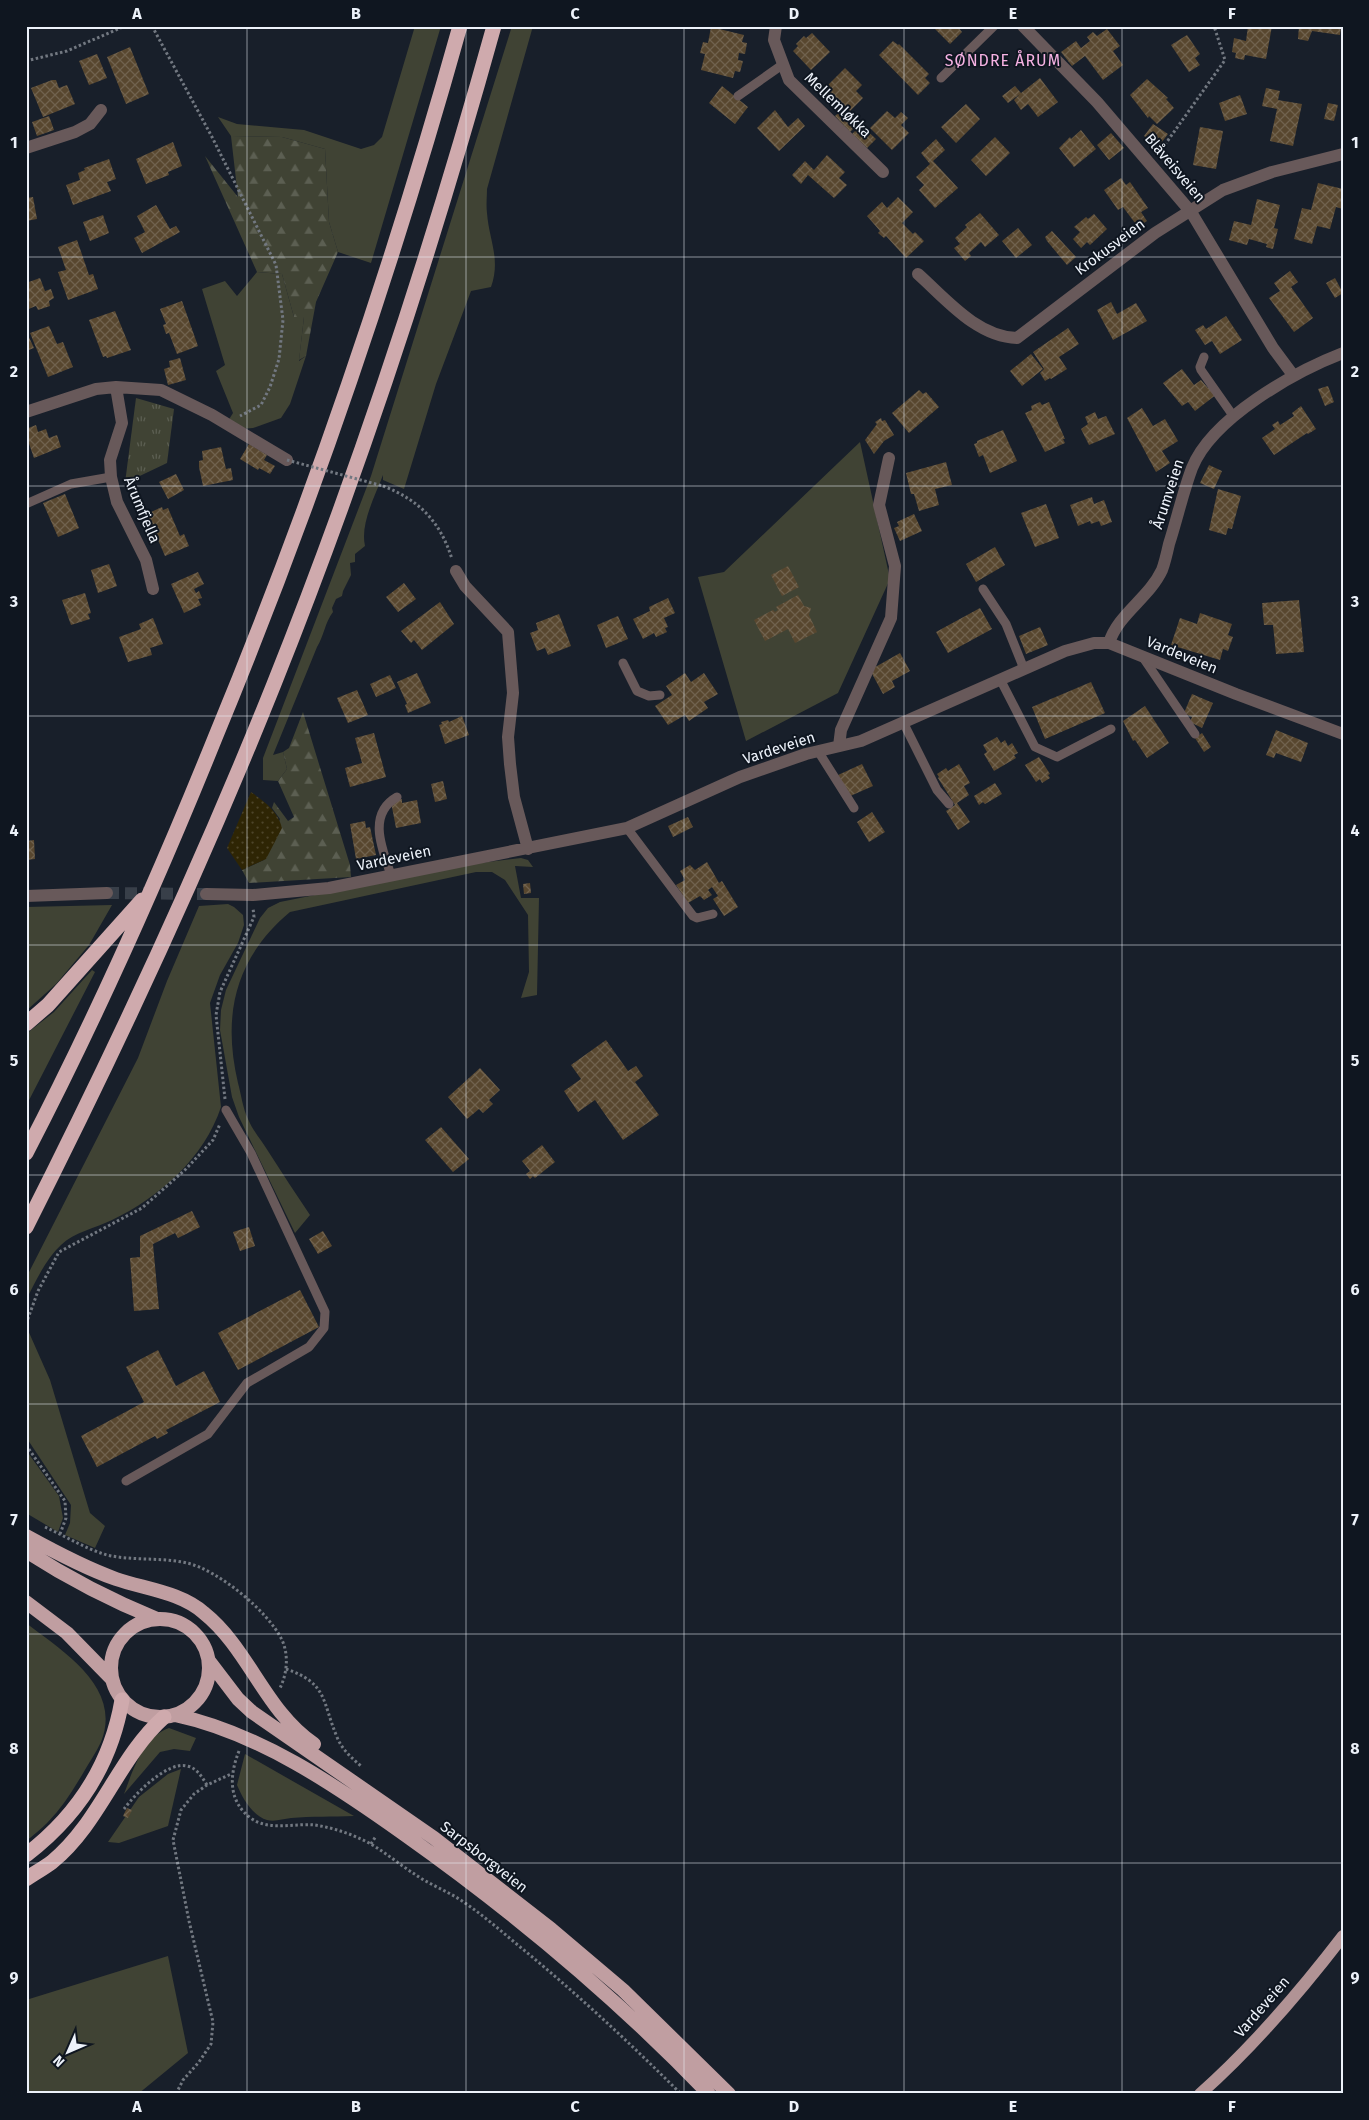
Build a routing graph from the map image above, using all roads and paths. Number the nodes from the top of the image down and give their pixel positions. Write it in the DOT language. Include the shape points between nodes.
graph roads {
  1 [pos="125,26"];
  2 [pos="152,26"];
  3 [pos="460,26"];
  4 [pos="494,26"];
  5 [pos="776,26"];
  6 [pos="994,26"];
  7 [pos="1023,26"];
  8 [pos="1214,26"];
  9 [pos="26,61"];
  10 [pos="782,65"];
  11 [pos="941,78"];
  12 [pos="738,96"];
  13 [pos="101,110"];
  14 [pos="26,148"];
  15 [pos="1343,154"];
  16 [pos="1151,163"];
  17 [pos="883,172"];
  18 [pos="1191,212"];
  19 [pos="918,274"];
  20 [pos="1343,353"];
  21 [pos="1204,357"];
  22 [pos="1293,375"];
  23 [pos="116,387"];
  24 [pos="26,412"];
  25 [pos="212,415"];
  26 [pos="1234,417"];
  27 [pos="889,458"];
  28 [pos="287,460"];
  29 [pos="110,477"];
  30 [pos="26,504"];
  31 [pos="456,571"];
  32 [pos="983,589"];
  33 [pos="153,590"];
  34 [pos="1109,643"];
  35 [pos="1142,656"];
  36 [pos="623,663"];
  37 [pos="1024,669"];
  38 [pos="1000,679"];
  39 [pos="660,695"];
  40 [pos="903,722"];
  41 [pos="1111,729"];
  42 [pos="1195,734"];
  43 [pos="1343,734"];
  44 [pos="839,746"];
  45 [pos="818,752"];
  46 [pos="398,797"];
  47 [pos="949,804"];
  48 [pos="854,808"];
  49 [pos="627,828"];
  50 [pos="528,849"];
  51 [pos="391,875"];
  52 [pos="153,887"];
  53 [pos="107,893"];
  54 [pos="206,894"];
  55 [pos="252,895"];
  56 [pos="26,896"];
  57 [pos="713,914"];
  58 [pos="26,1024"];
  59 [pos="226,1110"];
  60 [pos="26,1153"];
  61 [pos="26,1227"];
  62 [pos="26,1324"];
  63 [pos="26,1445"];
  64 [pos="126,1482"];
  65 [pos="60,1534"];
  66 [pos="26,1536"];
  67 [pos="26,1551"];
  68 [pos="26,1602"];
  69 [pos="157,1619"];
  70 [pos="209,1661"];
  71 [pos="286,1669"];
  72 [pos="111,1678"];
  73 [pos="122,1700"];
  74 [pos="170,1716"];
  75 [pos="240,1750"];
  76 [pos="362,1767"];
  77 [pos="232,1774"];
  78 [pos="358,1784"];
  79 [pos="207,1785"];
  80 [pos="124,1809"];
  81 [pos="376,1836"];
  82 [pos="371,1844"];
  83 [pos="26,1855"];
  84 [pos="26,1879"];
  85 [pos="1343,1936"];
  86 [pos="176,2094"];
  87 [pos="681,2094"];
  88 [pos="709,2094"];
  89 [pos="729,2094"];
  90 [pos="1200,2094"];
  1 -- 9 [label="path" via="67,51"];
  2 -- 25 [label="path" via="276,265 283,320 279,359 270,387 261,405 241,416"];
  3 -- 52 [label="highway" via="397,241 334,429 246,662"];
  4 -- 61 [label="highway" via="447,189 383,387 274,684 149,975"];
  5 -- 10 [label="street, Mellemløkka" via="774,40"];
  6 -- 11 [label="lane"];
  7 -- 16 [label="street, Blåveisveien"];
  8 -- 16 [label="path" via="1225,60"];
  10 -- 12 [label="lane"];
  10 -- 17 [label="street, Mellemløkka" via="789,80"];
  13 -- 14 [label="street" via="90,124 75,132"];
  15 -- 18 [label="street, Krokusveien" via="1264,175 1223,190"];
  16 -- 18 [label="street, Blåveisveien"];
  18 -- 19 [label="street, Krokusveien" via="1155,233 1017,338 1004,338 986,331"];
  18 -- 22 [label="street, Blåveisveien" via="1273,348"];
  20 -- 22 [label="street, Årumveien"];
  21 -- 26 [label="lane" via="1201,370"];
  22 -- 26 [label="street, Årumveien"];
  23 -- 24 [label="street" via="96,389"];
  23 -- 25 [label="street" via="161,390"];
  23 -- 29 [label="street, Årumfjella" via="122,423 110,460"];
  25 -- 28 [label="street"];
  26 -- 34 [label="street, Årumveien" via="1200,450 1162,570 1149,591 1113,630"];
  27 -- 44 [label="street" via="880,505 894,566 891,618 841,730"];
  28 -- 31 [label="path, bridge" via="402,493 430,515 447,542"];
  29 -- 30 [label="lane" via="71,484"];
  29 -- 33 [label="street, Årumfjella" via="118,502 146,560"];
  31 -- 50 [label="street" via="465,586 508,632 513,694 508,737 510,764 514,797"];
  32 -- 37 [label="lane" via="1006,624"];
  34 -- 35 [label="street, Vardeveien"];
  34 -- 37 [label="street, Vardeveien" via="1094,643 1065,651"];
  35 -- 42 [label="lane"];
  35 -- 43 [label="street, Vardeveien"];
  36 -- 39 [label="lane" via="637,691 648,696"];
  37 -- 38 [label="street, Vardeveien"];
  38 -- 40 [label="street, Vardeveien"];
  38 -- 41 [label="lane" via="1035,747 1058,757"];
  40 -- 44 [label="street, Vardeveien" via="861,741"];
  40 -- 47 [label="lane" via="937,790"];
  44 -- 45 [label="street, Vardeveien"];
  45 -- 48 [label="lane"];
  45 -- 49 [label="street, Vardeveien" via="740,778"];
  46 -- 51 [label="lane" via="383,808 379,821"];
  49 -- 50 [label="street, Vardeveien"];
  49 -- 57 [label="lane" via="693,916"];
  50 -- 51 [label="street, Vardeveien"];
  51 -- 55 [label="street, Vardeveien" via="329,888"];
  52 -- 58 [label="highway" via="84,966"];
  52 -- 60 [label="highway" via="81,1045"];
  53 -- 56 [label="street"];
  54 -- 55 [label="street, Vardeveien"];
  55 -- 59 [label="path" via="254,917 220,992 216,1015"];
  59 -- 62 [label="path" via="213,1140 142,1208 59,1252 38,1291"];
  59 -- 64 [label="lane" via="251,1153 325,1312 324,1328 309,1347 247,1383 208,1434"];
  63 -- 65 [label="path" via="65,1501 66,1518"];
  66 -- 78 [label="highway" via="90,1569 182,1600 204,1612 228,1639 290,1726 339,1762"];
  67 -- 69 [label="highway" via="90,1589"];
  68 -- 72 [label="highway" via="67,1633"];
  69 -- 70 [label="highway" via="185,1626 196,1635"];
  69 -- 72 [label="highway" via="137,1625 120,1638 110,1664"];
  70 -- 74 [label="highway" via="209,1675 198,1700"];
  70 -- 78 [label="highway, Sarpsborgveien" via="252,1712"];
  71 -- 76 [label="path" via="310,1679 319,1690 337,1738 347,1754"];
  72 -- 73 [label="highway"];
  73 -- 74 [label="highway" via="141,1714"];
  73 -- 83 [label="highway" via="118,1726 103,1764 66,1819"];
  74 -- 84 [label="highway" via="150,1730 74,1838 52,1862"];
  74 -- 88 [label="highway, Sarpsborgveien" via="202,1721 260,1743 358,1801 481,1890 574,1965"];
  75 -- 77 [label="path"];
  77 -- 79 [label="path"];
  77 -- 82 [label="path" via="235,1799 244,1811 261,1823 335,1828"];
  78 -- 89 [label="highway, Sarpsborgveien" via="434,1838 582,1955 675,2039"];
  79 -- 80 [label="path" via="194,1769 178,1766 145,1786"];
  79 -- 86 [label="path" via="194,1794 181,1810 173,1840 213,2022 211,2044 182,2080"];
  81 -- 82 [label="path"];
  82 -- 87 [label="path" via="424,1881 465,1902 595,2011"];
  85 -- 90 [label="main road, Vardeveien" via="1252,2044"];
}
